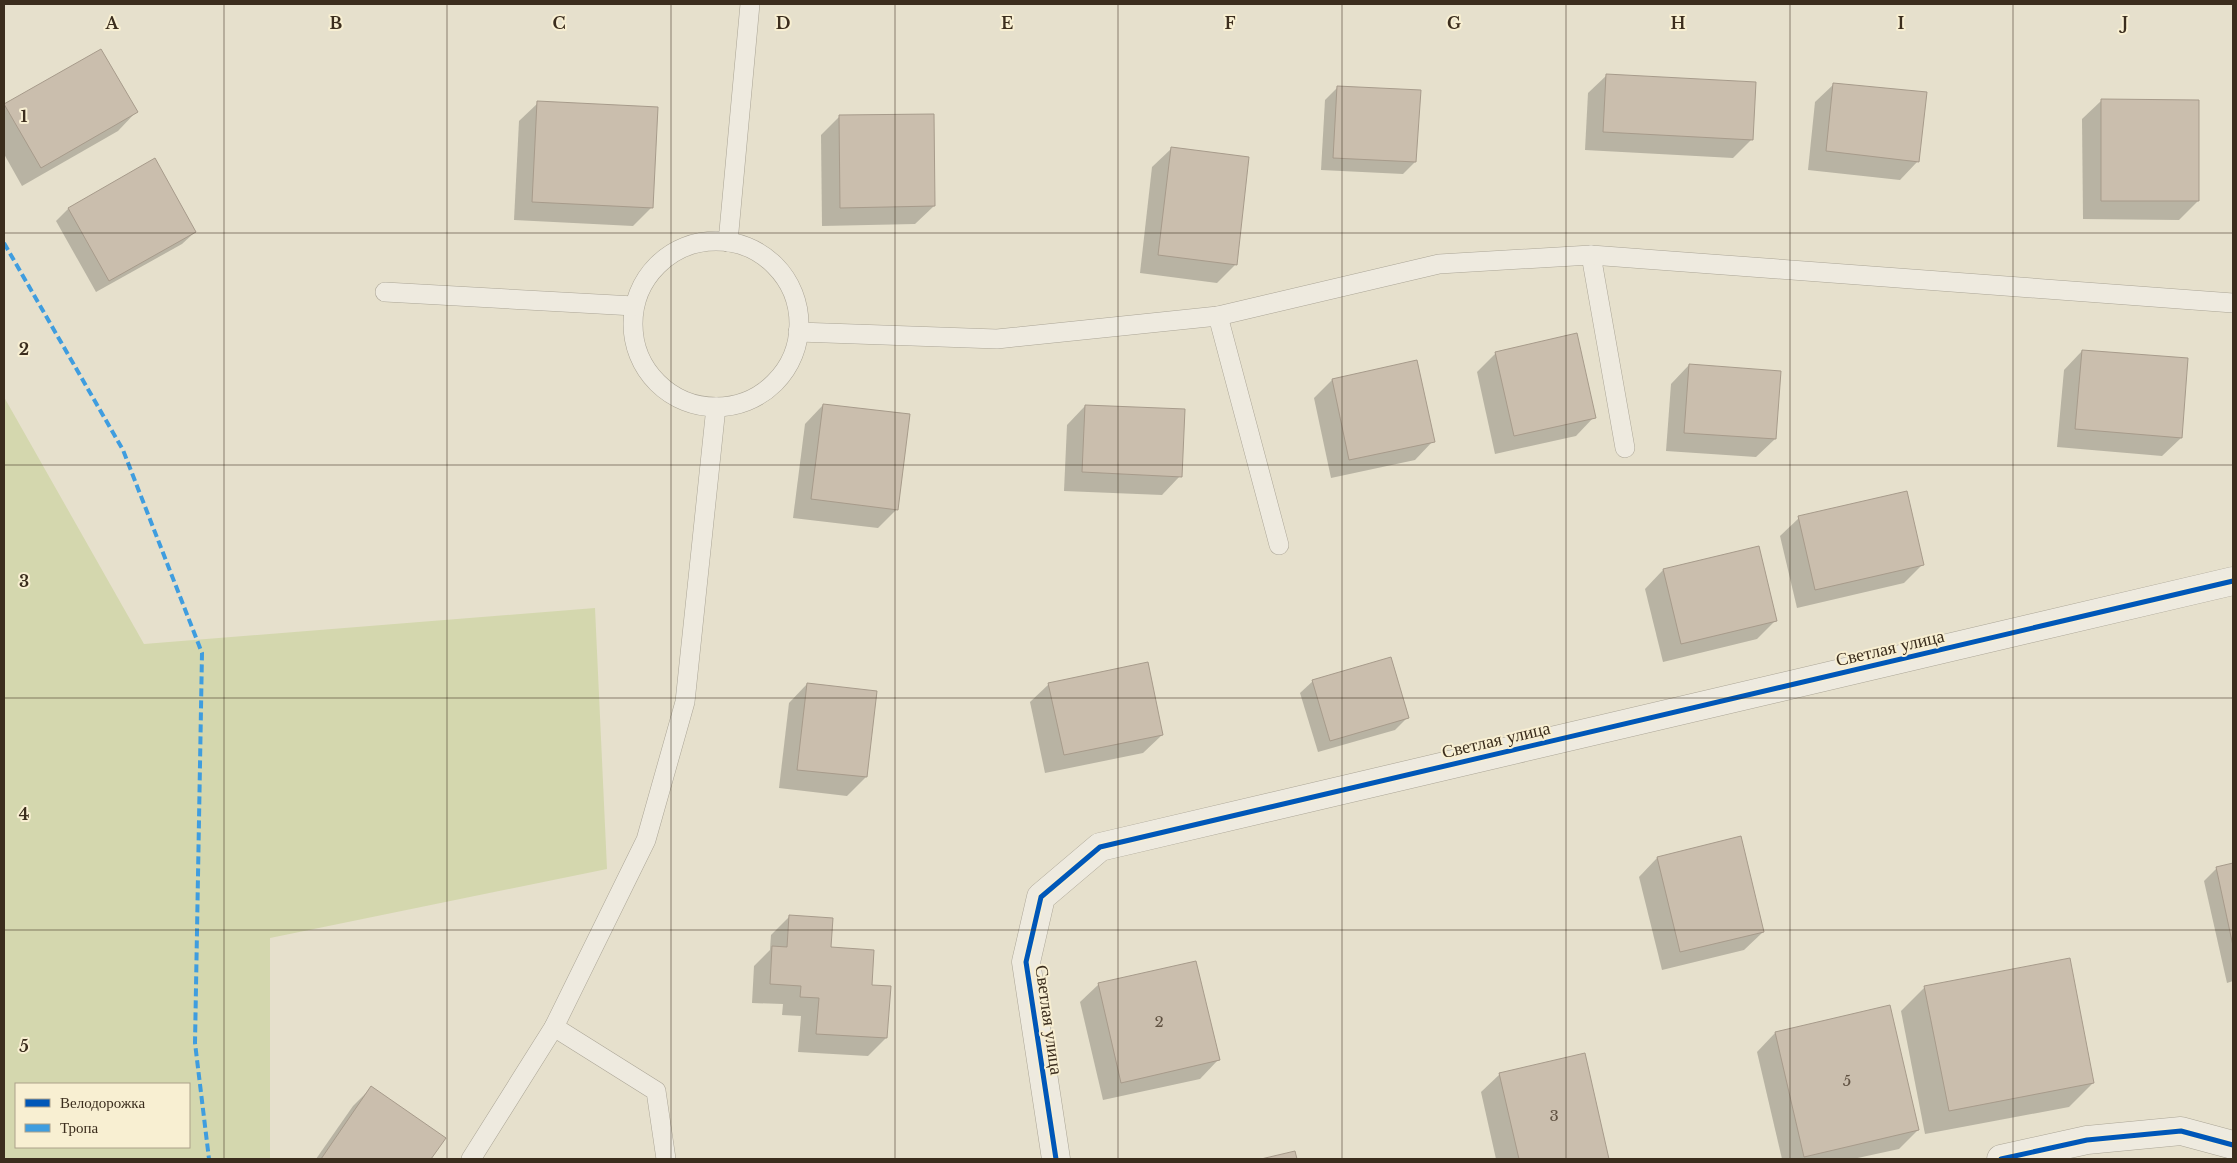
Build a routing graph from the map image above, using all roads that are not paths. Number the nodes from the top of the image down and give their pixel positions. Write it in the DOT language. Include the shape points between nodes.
graph roads {
  1 [pos="750,4"];
  2 [pos="728,242"];
  3 [pos="1591,255"];
  4 [pos="385,292"];
  5 [pos="2233,303"];
  6 [pos="634,306"];
  7 [pos="1218,316"];
  8 [pos="798,332"];
  9 [pos="716,407"];
  10 [pos="1625,448"];
  11 [pos="1278,545"];
  12 [pos="2233,581"];
  13 [pos="554,1027"];
  14 [pos="2233,1145"];
  15 [pos="471,1159"];
  16 [pos="666,1159"];
  17 [pos="1056,1159"];
  18 [pos="2001,1159"];
  1 -- 2 [label="lane"];
  2 -- 6 [label="lane" via="703,242 679,250 659,264 643,283"];
  2 -- 8 [label="lane" via="752,249 778,270 788,283 797,307"];
  3 -- 5 [label="lane"];
  3 -- 7 [label="lane" via="1439,264"];
  3 -- 10 [label="lane"];
  4 -- 6 [label="lane"];
  6 -- 9 [label="lane" via="632,331 638,355 651,377 669,394 692,404"];
  7 -- 8 [label="lane" via="997,339"];
  7 -- 11 [label="lane"];
  8 -- 9 [label="lane" via="793,356 780,377 762,393 740,404"];
  9 -- 13 [label="lane" via="685,702 646,840"];
  12 -- 17 [label="street, Светлая улица" via="1100,847 1041,896 1026,962"];
  13 -- 15 [label="lane"];
  13 -- 16 [label="lane" via="656,1092"];
  14 -- 18 [label="street" via="2181,1131 2087,1140"];
}
